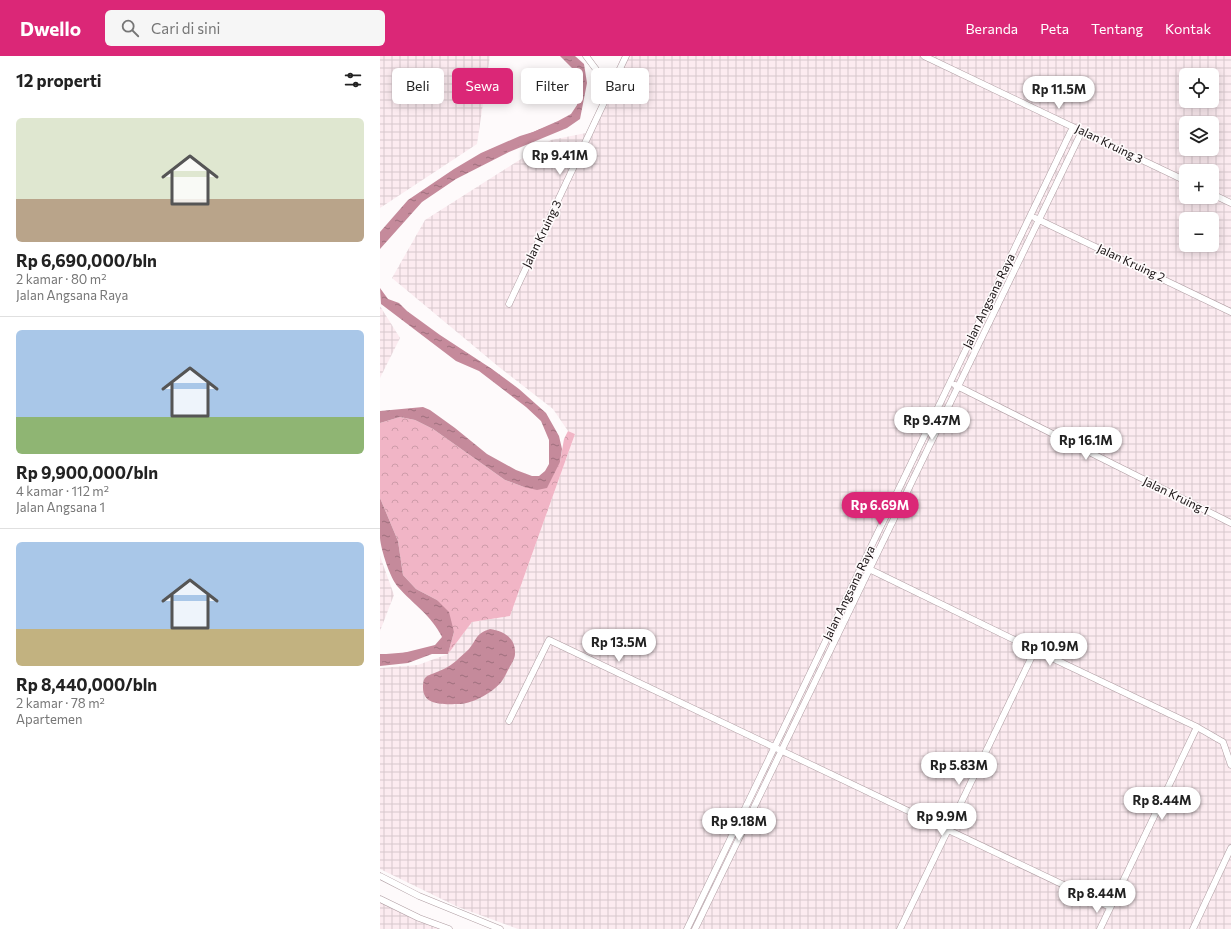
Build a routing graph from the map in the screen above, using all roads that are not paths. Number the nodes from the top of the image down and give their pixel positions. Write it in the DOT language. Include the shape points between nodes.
graph roads {
  1 [pos="586,56"];
  2 [pos="626,56"];
  3 [pos="924,56"];
  4 [pos="595,68"];
  5 [pos="620,68"];
  6 [pos="603,104"];
  7 [pos="1073,127"];
  8 [pos="1082,131"];
  9 [pos="1179,178"];
  10 [pos="1219,197"];
  11 [pos="1231,203"];
  12 [pos="1030,216"];
  13 [pos="1039,220"];
  14 [pos="509,304"];
  15 [pos="1231,312"];
  16 [pos="950,383"];
  17 [pos="958,387"];
  18 [pos="1231,523"];
  19 [pos="862,566"];
  20 [pos="870,569"];
  21 [pos="1035,650"];
  22 [pos="510,721"];
  23 [pos="1197,727"];
  24 [pos="775,748"];
  25 [pos="782,751"];
  26 [pos="1231,765"];
  27 [pos="948,830"];
  28 [pos="1231,848"];
  29 [pos="380,876"];
  30 [pos="380,899"];
  31 [pos="1110,907"];
  32 [pos="449,929"];
  33 [pos="500,929"];
  34 [pos="687,929"];
  35 [pos="695,929"];
  36 [pos="900,929"];
  37 [pos="1100,929"];
  38 [pos="1193,929"];
  1 -- 4 [label="street"];
  2 -- 5 [label="street, Jalan Kruing 3"];
  3 -- 7 [label="street, Jalan Kruing 3"];
  6 -- 14 [label="street, Jalan Kruing 3"];
  7 -- 8 [label="street, Jalan Kruing 3"];
  7 -- 12 [label="street, Jalan Angsana Raya"];
  8 -- 9 [label="street, Jalan Kruing 3"];
  8 -- 13 [label="street, Jalan Angsana Raya"];
  10 -- 11 [label="street"];
  12 -- 13 [label="street, Jalan Kruing 2"];
  12 -- 16 [label="street, Jalan Angsana Raya"];
  13 -- 15 [label="street, Jalan Kruing 2"];
  13 -- 17 [label="street, Jalan Angsana Raya"];
  16 -- 17 [label="street, Jalan Kruing 1"];
  16 -- 19 [label="street, Jalan Angsana Raya"];
  17 -- 18 [label="street, Jalan Kruing 1"];
  17 -- 20 [label="street, Jalan Angsana Raya"];
  19 -- 20 [label="street"];
  19 -- 24 [label="street, Jalan Angsana Raya"];
  20 -- 21 [label="street"];
  20 -- 25 [label="street, Jalan Angsana Raya"];
  21 -- 23 [label="street"];
  21 -- 27 [label="street"];
  22 -- 24 [label="street" via="549,640"];
  23 -- 26 [label="street" via="1223,742"];
  23 -- 31 [label="street"];
  24 -- 25 [label="street"];
  24 -- 34 [label="street, Jalan Angsana Raya"];
  25 -- 27 [label="street"];
  25 -- 35 [label="street, Jalan Angsana Raya"];
  27 -- 31 [label="street"];
  27 -- 36 [label="street"];
  28 -- 38 [label="street"];
  29 -- 33 [label="street" via="419,896"];
  30 -- 32 [label="street"];
  31 -- 37 [label="street"];
}
